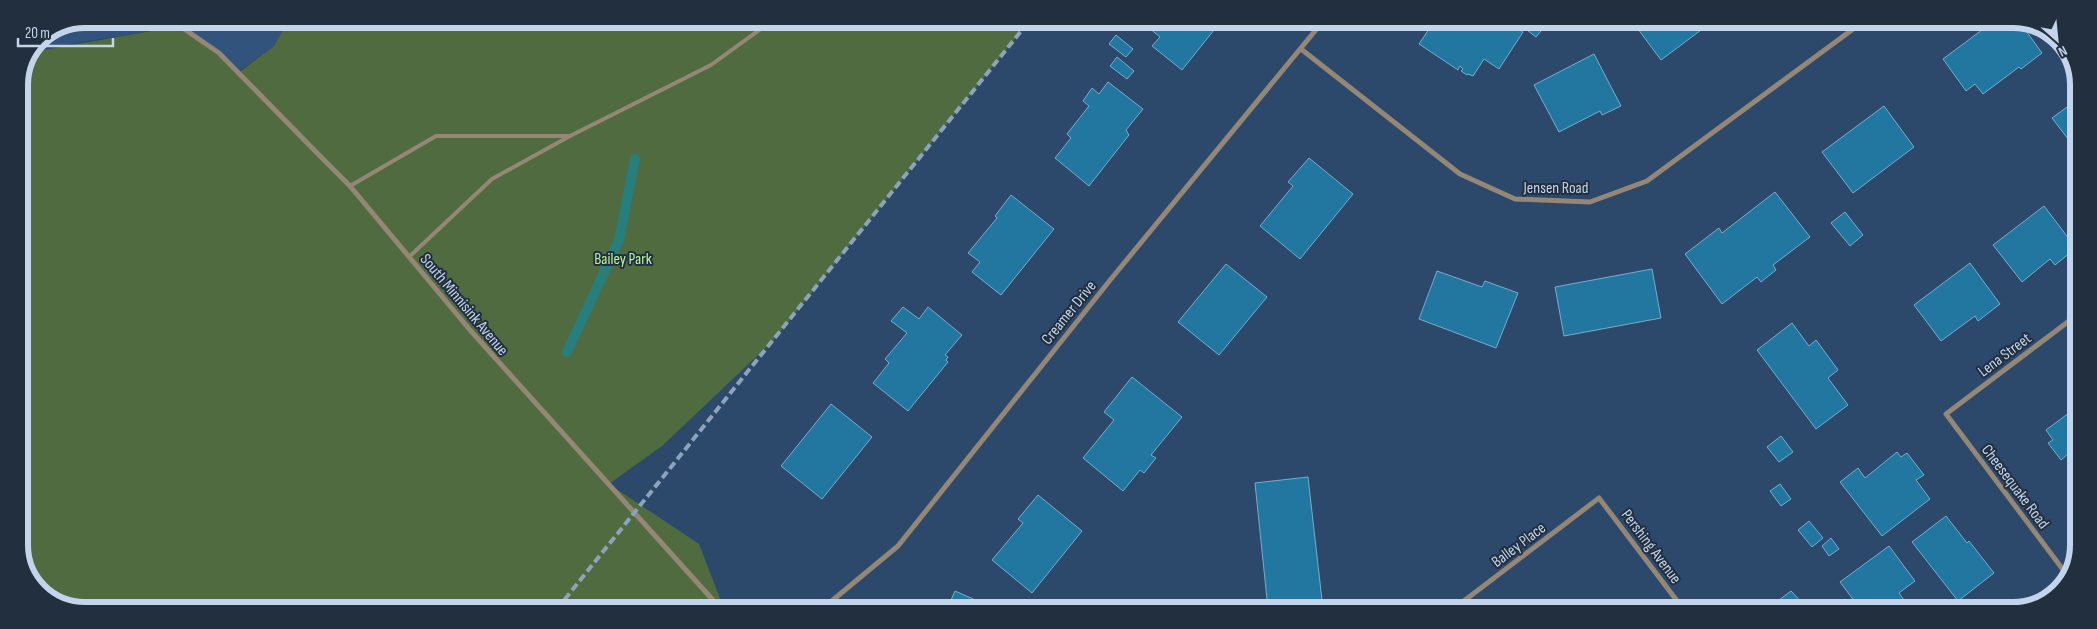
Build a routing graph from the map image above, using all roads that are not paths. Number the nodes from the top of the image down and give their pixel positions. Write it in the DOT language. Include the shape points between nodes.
graph roads {
  1 [pos="183,28"];
  2 [pos="762,28"];
  3 [pos="1318,28"];
  4 [pos="1855,28"];
  5 [pos="1301,49"];
  6 [pos="570,136"];
  7 [pos="350,186"];
  8 [pos="409,257"];
  9 [pos="2070,321"];
  10 [pos="1946,414"];
  11 [pos="1599,498"];
  12 [pos="2063,570"];
  13 [pos="714,602"];
  14 [pos="830,602"];
  15 [pos="1462,602"];
  16 [pos="1678,602"];
  1 -- 7 [label="street, South Minnisink Avenue" via="219,53"];
  2 -- 6 [label="lane" via="711,65"];
  3 -- 5 [label="street, Creamer Drive"];
  4 -- 5 [label="street, Jensen Road" via="1647,181 1590,202 1515,199 1460,174"];
  5 -- 14 [label="street, Creamer Drive" via="1111,279 898,546"];
  6 -- 7 [label="lane" via="436,136"];
  6 -- 8 [label="lane" via="492,179"];
  7 -- 8 [label="street, South Minnisink Avenue"];
  8 -- 13 [label="street, South Minnisink Avenue" via="476,338"];
  9 -- 10 [label="street, Lena Street"];
  10 -- 12 [label="street, Cheesequake Road"];
  11 -- 15 [label="street, Balley Place"];
  11 -- 16 [label="street, Pershing Avenue"];
}
